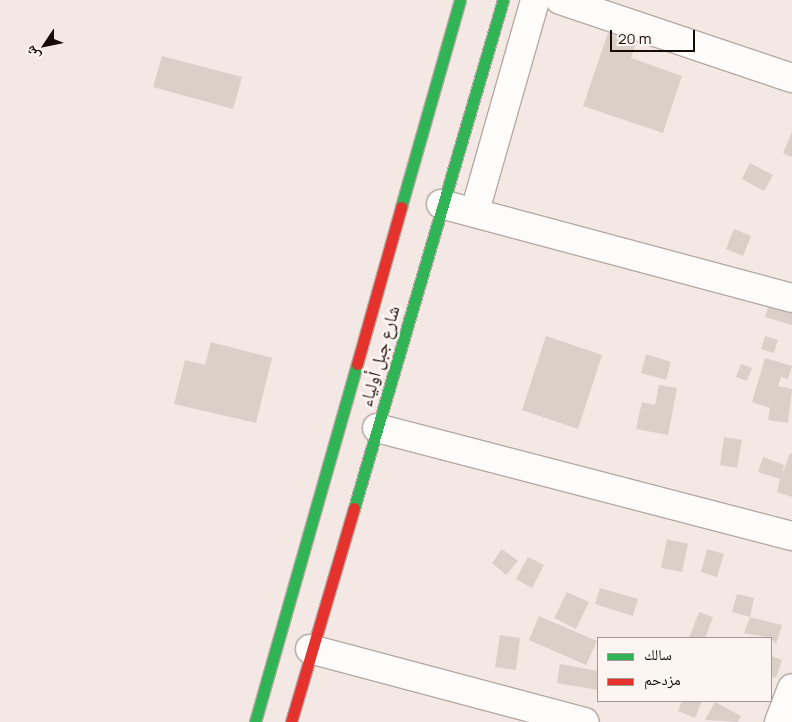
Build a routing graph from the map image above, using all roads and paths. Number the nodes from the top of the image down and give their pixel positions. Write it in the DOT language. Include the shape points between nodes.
graph roads {
  1 [pos="460,0"];
  2 [pos="503,0"];
  3 [pos="535,0"];
  4 [pos="560,0"];
  5 [pos="792,78"];
  6 [pos="442,204"];
  7 [pos="475,210"];
  8 [pos="792,298"];
  9 [pos="376,428"];
  10 [pos="792,536"];
  11 [pos="310,649"];
  12 [pos="792,688"];
  13 [pos="255,722"];
  14 [pos="291,722"];
  15 [pos="584,722"];
  16 [pos="779,722"];
  1 -- 13 [label="main road, شارع جبل أولياء"];
  2 -- 6 [label="main road, شارع جبل أولياء"];
  3 -- 7 [label="street"];
  4 -- 5 [label="street"];
  6 -- 7 [label="street"];
  6 -- 9 [label="main road, شارع جبل أولياء"];
  7 -- 8 [label="street"];
  9 -- 10 [label="street"];
  9 -- 11 [label="main road, شارع جبل أولياء"];
  11 -- 14 [label="main road, شارع جبل أولياء"];
  11 -- 15 [label="street"];
  12 -- 16 [label="street"];
}
